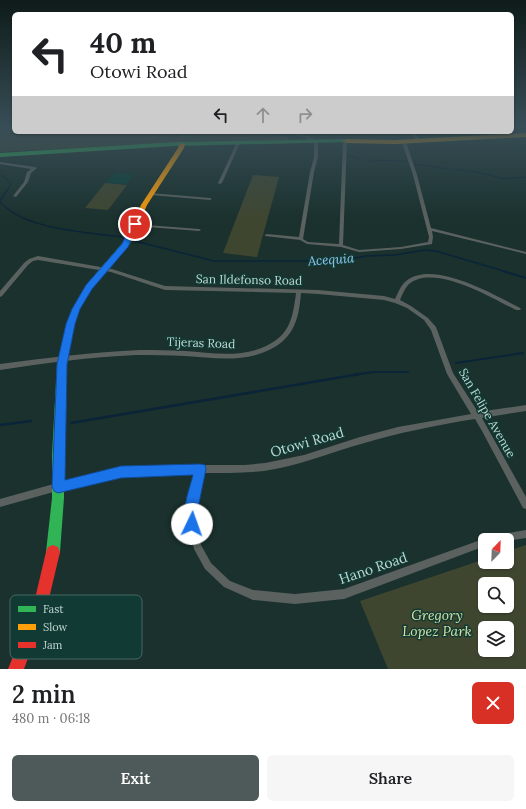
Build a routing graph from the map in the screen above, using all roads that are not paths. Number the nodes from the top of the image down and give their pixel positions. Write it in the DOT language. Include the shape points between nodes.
graph roads {
  1 [pos="175,157"];
  2 [pos="232,157"];
  3 [pos="316,157"];
  4 [pos="344,157"];
  5 [pos="409,157"];
  6 [pos="0,163"];
  7 [pos="220,183"];
  8 [pos="151,194"];
  9 [pos="15,196"];
  10 [pos="210,199"];
  11 [pos="135,224"];
  12 [pos="429,229"];
  13 [pos="199,230"];
  14 [pos="267,235"];
  15 [pos="301,239"];
  16 [pos="341,246"];
  17 [pos="526,253"];
  18 [pos="103,270"];
  19 [pos="299,291"];
  20 [pos="0,295"];
  21 [pos="397,301"];
  22 [pos="518,309"];
  23 [pos="63,357"];
  24 [pos="0,367"];
  25 [pos="526,408"];
  26 [pos="476,416"];
  27 [pos="200,469"];
  28 [pos="58,487"];
  29 [pos="0,503"];
  30 [pos="526,504"];
  31 [pos="526,534"];
  32 [pos="514,536"];
  33 [pos="478,545"];
  34 [pos="43,595"];
  35 [pos="20,659"];
  36 [pos="16,669"];
  1 -- 8 [label="street"];
  2 -- 7 [label="street"];
  3 -- 15 [label="street"];
  4 -- 16 [label="street"];
  5 -- 12 [label="street"];
  6 -- 9 [label="street" via="35,168 29,172 26,182"];
  8 -- 10 [label="street"];
  8 -- 11 [label="street"];
  11 -- 13 [label="street"];
  11 -- 18 [label="street" via="129,238"];
  12 -- 16 [label="street" via="430,243 419,246 370,251 358,251"];
  12 -- 17 [label="street"];
  14 -- 15 [label="street"];
  15 -- 16 [label="street" via="306,243"];
  18 -- 19 [label="street, San Ildefonso Road" via="165,288"];
  18 -- 20 [label="street, San Ildefonso Road" via="34,259 26,264"];
  18 -- 23 [label="street" via="76,309"];
  19 -- 21 [label="street, San Ildefonso Road"];
  19 -- 23 [label="street, Tijeras Road" via="296,317 290,330 280,340 260,351 234,356 143,353"];
  21 -- 22 [label="street" via="411,280 418,276 434,275 457,281"];
  21 -- 26 [label="street, San Felipe Avenue" via="421,314 434,329 450,374"];
  23 -- 24 [label="street, Tijeras Road"];
  23 -- 28 [label="street"];
  25 -- 26 [label="street, Otowi Road"];
  26 -- 27 [label="street, Otowi Road" via="380,435 277,466 240,470"];
  26 -- 30 [label="street, San Felipe Avenue"];
  27 -- 28 [label="street, Otowi Road" via="121,472"];
  27 -- 33 [label="street, Hano Road" via="192,508 192,524 197,546 208,566 227,584 253,595 295,599 344,594"];
  28 -- 29 [label="street, Otowi Road"];
  28 -- 34 [label="street" via="55,542"];
  31 -- 32 [label="street"];
  35 -- 36 [label="street"];
}
